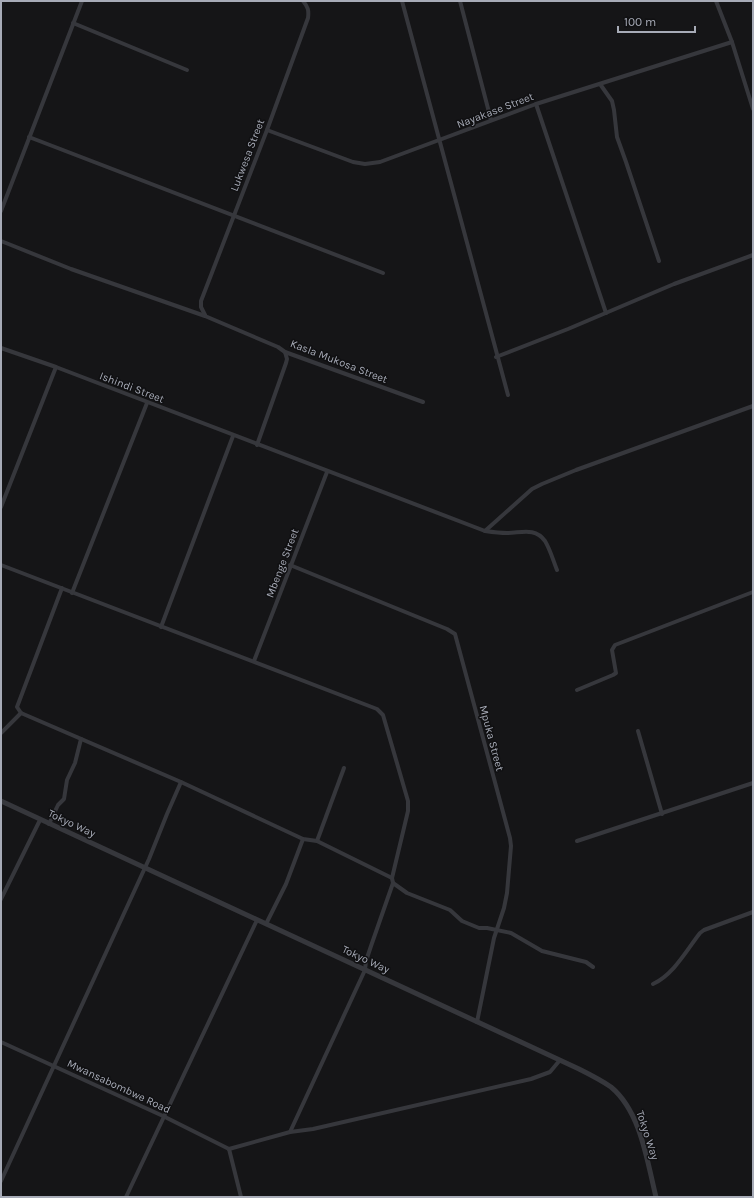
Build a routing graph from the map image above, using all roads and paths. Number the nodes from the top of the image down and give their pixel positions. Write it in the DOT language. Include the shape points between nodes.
graph roads {
  1 [pos="82,1"];
  2 [pos="303,1"];
  3 [pos="402,1"];
  4 [pos="460,1"];
  5 [pos="716,1"];
  6 [pos="73,23"];
  7 [pos="732,42"];
  8 [pos="187,70"];
  9 [pos="600,84"];
  10 [pos="536,104"];
  11 [pos="753,109"];
  12 [pos="491,120"];
  13 [pos="267,130"];
  14 [pos="29,137"];
  15 [pos="441,140"];
  16 [pos="1,211"];
  17 [pos="234,215"];
  18 [pos="1,241"];
  19 [pos="753,255"];
  20 [pos="658,261"];
  21 [pos="383,272"];
  22 [pos="606,313"];
  23 [pos="205,316"];
  24 [pos="1,348"];
  25 [pos="285,352"];
  26 [pos="496,357"];
  27 [pos="56,368"];
  28 [pos="508,395"];
  29 [pos="422,402"];
  30 [pos="147,403"];
  31 [pos="753,406"];
  32 [pos="233,436"];
  33 [pos="257,445"];
  34 [pos="327,472"];
  35 [pos="1,507"];
  36 [pos="485,531"];
  37 [pos="1,565"];
  38 [pos="290,565"];
  39 [pos="557,570"];
  40 [pos="62,588"];
  41 [pos="753,592"];
  42 [pos="72,593"];
  43 [pos="161,627"];
  44 [pos="254,661"];
  45 [pos="577,690"];
  46 [pos="21,713"];
  47 [pos="638,731"];
  48 [pos="1,733"];
  49 [pos="81,739"];
  50 [pos="344,768"];
  51 [pos="181,782"];
  52 [pos="753,783"];
  53 [pos="1,801"];
  54 [pos="662,814"];
  55 [pos="40,820"];
  56 [pos="49,824"];
  57 [pos="303,839"];
  58 [pos="316,841"];
  59 [pos="577,841"];
  60 [pos="144,868"];
  61 [pos="392,878"];
  62 [pos="393,883"];
  63 [pos="1,899"];
  64 [pos="753,912"];
  65 [pos="257,920"];
  66 [pos="266,924"];
  67 [pos="497,930"];
  68 [pos="593,967"];
  69 [pos="365,970"];
  70 [pos="653,984"];
  71 [pos="477,1022"];
  72 [pos="1,1042"];
  73 [pos="560,1060"];
  74 [pos="54,1066"];
  75 [pos="163,1116"];
  76 [pos="290,1132"];
  77 [pos="229,1149"];
  78 [pos="1,1181"];
  79 [pos="126,1197"];
  80 [pos="241,1197"];
  81 [pos="656,1197"];
  1 -- 6 [label="street"];
  2 -- 13 [label="street, Lukwesa Street" via="308,6 308,18"];
  3 -- 15 [label="street"];
  4 -- 12 [label="street"];
  5 -- 7 [label="street"];
  6 -- 8 [label="street"];
  6 -- 14 [label="street"];
  7 -- 9 [label="street, Nayakase Street"];
  7 -- 11 [label="street"];
  9 -- 10 [label="street, Nayakase Street"];
  9 -- 20 [label="street" via="612,101 617,137"];
  10 -- 12 [label="street, Nayakase Street"];
  10 -- 22 [label="street"];
  12 -- 15 [label="street, Nayakase Street"];
  13 -- 15 [label="street, Nayakase Street" via="347,160 365,164 387,160"];
  13 -- 17 [label="street, Lukwesa Street"];
  14 -- 16 [label="street"];
  14 -- 17 [label="street"];
  15 -- 26 [label="street"];
  17 -- 21 [label="street"];
  17 -- 23 [label="street, Lukwesa Street" via="201,301"];
  18 -- 23 [label="street, Kasla Mukosa Street" via="71,269"];
  19 -- 22 [label="street" via="674,284"];
  22 -- 26 [label="street"];
  23 -- 25 [label="street, Kasla Mukosa Street"];
  24 -- 27 [label="street, Ishindi Street"];
  25 -- 29 [label="street, Kasla Mukosa Street"];
  25 -- 33 [label="street" via="286,363"];
  26 -- 28 [label="street"];
  27 -- 30 [label="street, Ishindi Street"];
  27 -- 35 [label="street"];
  30 -- 32 [label="street, Ishindi Street"];
  30 -- 42 [label="street"];
  31 -- 36 [label="street" via="542,484 532,489"];
  32 -- 33 [label="street, Ishindi Street"];
  32 -- 43 [label="street"];
  33 -- 34 [label="street, Ishindi Street"];
  34 -- 36 [label="street, Ishindi Street"];
  34 -- 38 [label="street, Mbenge Street"];
  36 -- 39 [label="street, Ishindi Street" via="530,531 538,534 548,547"];
  37 -- 40 [label="street"];
  38 -- 44 [label="street, Mbenge Street"];
  38 -- 67 [label="street, Mpuka Street" via="447,628 455,634 510,838 507,893"];
  40 -- 42 [label="street"];
  40 -- 46 [label="street" via="17,707"];
  41 -- 45 [label="street" via="615,645 612,650 616,673"];
  42 -- 43 [label="street"];
  43 -- 44 [label="street"];
  44 -- 61 [label="street" via="382,713 408,806"];
  46 -- 48 [label="street"];
  46 -- 49 [label="street"];
  47 -- 54 [label="street"];
  49 -- 51 [label="street"];
  49 -- 56 [label="street" via="67,780 64,798"];
  50 -- 58 [label="street"];
  51 -- 57 [label="street"];
  51 -- 60 [label="street"];
  52 -- 54 [label="street"];
  53 -- 55 [label="street, Tokyo Way"];
  54 -- 59 [label="street"];
  55 -- 56 [label="street, Tokyo Way"];
  55 -- 63 [label="street"];
  56 -- 60 [label="street, Tokyo Way"];
  57 -- 58 [label="street"];
  57 -- 66 [label="street" via="286,884"];
  58 -- 61 [label="street"];
  60 -- 65 [label="street, Tokyo Way"];
  60 -- 74 [label="street"];
  61 -- 62 [label="street"];
  62 -- 67 [label="street" via="407,893 450,910 462,921 479,928"];
  62 -- 69 [label="street" via="370,946"];
  64 -- 70 [label="street" via="704,930 673,970"];
  65 -- 66 [label="street, Tokyo Way"];
  65 -- 75 [label="street"];
  66 -- 69 [label="street, Tokyo Way"];
  67 -- 68 [label="street" via="516,935 542,950 586,962"];
  67 -- 71 [label="street, Mpuka Street"];
  69 -- 71 [label="street, Tokyo Way"];
  69 -- 76 [label="street"];
  71 -- 73 [label="street, Tokyo Way"];
  72 -- 74 [label="street, Mwansabombwe Road"];
  73 -- 76 [label="street" via="550,1072 531,1078 313,1129"];
  73 -- 81 [label="street, Tokyo Way" via="610,1086 629,1109 638,1129"];
  74 -- 75 [label="street, Mwansabombwe Road"];
  74 -- 78 [label="street"];
  75 -- 77 [label="street, Mwansabombwe Road"];
  75 -- 79 [label="street"];
  76 -- 77 [label="street"];
  77 -- 80 [label="street"];
}
